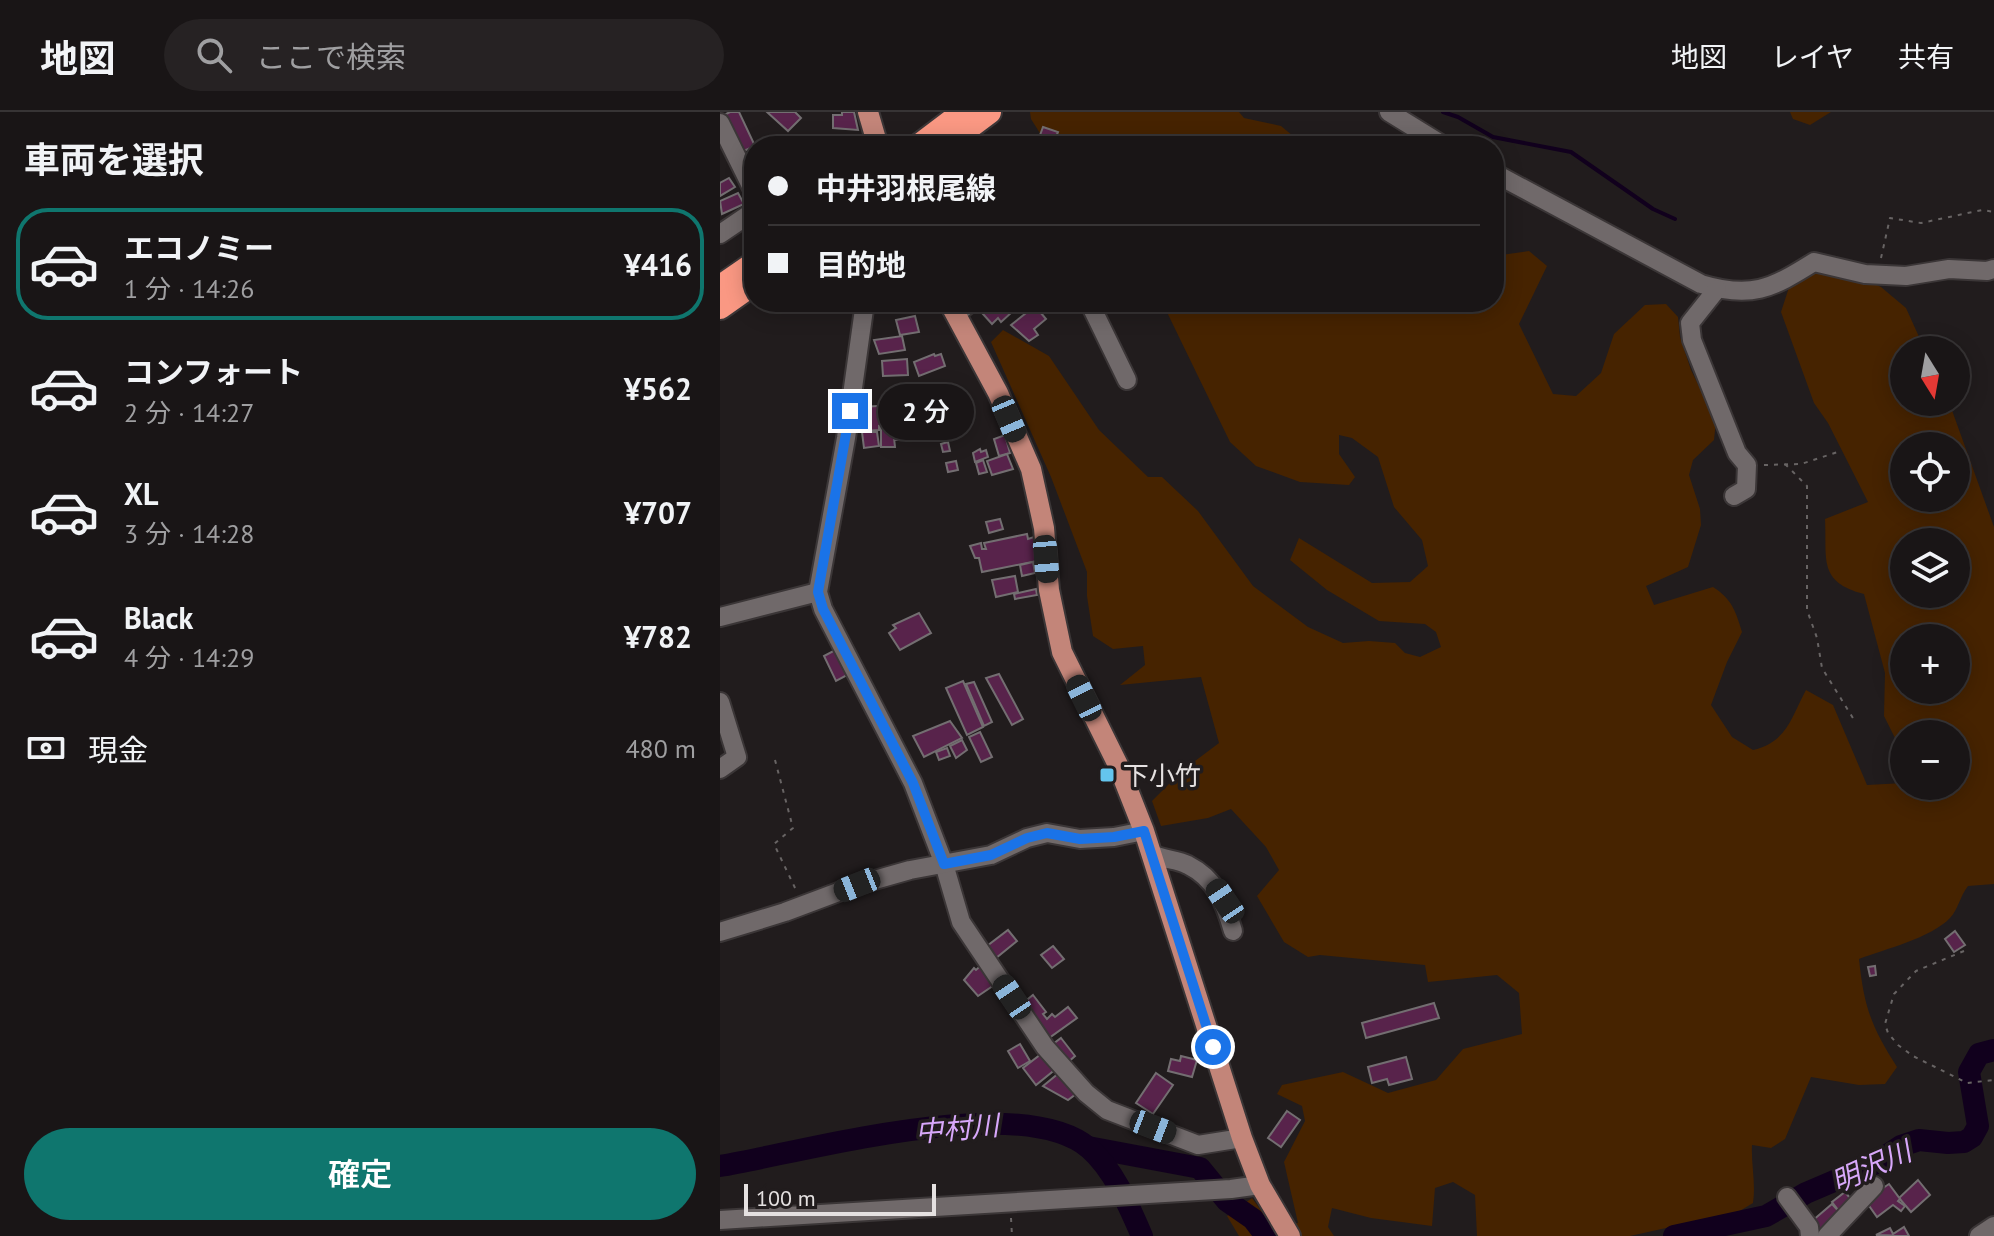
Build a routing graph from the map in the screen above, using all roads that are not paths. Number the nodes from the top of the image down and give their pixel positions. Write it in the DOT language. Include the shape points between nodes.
graph roads {
  1 [pos="868,112"];
  2 [pos="964,112"];
  3 [pos="989,112"];
  4 [pos="1389,112"];
  5 [pos="720,123"];
  6 [pos="875,136"];
  7 [pos="932,136"];
  8 [pos="957,136"];
  9 [pos="1428,136"];
  10 [pos="744,172"];
  11 [pos="1504,178"];
  12 [pos="744,218"];
  13 [pos="720,234"];
  14 [pos="1994,269"];
  15 [pos="744,271"];
  16 [pos="720,287"];
  17 [pos="1717,289"];
  18 [pos="744,290"];
  19 [pos="720,307"];
  20 [pos="864,312"];
  21 [pos="962,312"];
  22 [pos="1094,312"];
  23 [pos="1127,380"];
  24 [pos="1734,496"];
  25 [pos="818,592"];
  26 [pos="720,617"];
  27 [pos="720,702"];
  28 [pos="720,769"];
  29 [pos="1144,831"];
  30 [pos="1152,854"];
  31 [pos="944,864"];
  32 [pos="1233,931"];
  33 [pos="720,932"];
  34 [pos="1242,1138"];
  35 [pos="1260,1185"];
  36 [pos="1874,1186"];
  37 [pos="1787,1197"];
  38 [pos="720,1220"];
  39 [pos="1994,1226"];
  40 [pos="1290,1236"];
  41 [pos="1810,1236"];
  42 [pos="1827,1236"];
  43 [pos="1979,1236"];
  1 -- 6 [label="main road"];
  2 -- 7 [label="highway"];
  3 -- 8 [label="highway"];
  4 -- 9 [label="street"];
  5 -- 10 [label="street"];
  11 -- 17 [label="street"];
  12 -- 13 [label="street"];
  14 -- 17 [label="street" via="1877,275 1814,262 1753,292"];
  15 -- 16 [label="highway"];
  17 -- 24 [label="street" via="1690,323 1737,453 1747,465 1746,489"];
  18 -- 19 [label="highway"];
  20 -- 25 [label="street"];
  21 -- 29 [label="main road" via="1031,469 1062,652"];
  22 -- 23 [label="street"];
  25 -- 26 [label="street"];
  25 -- 31 [label="street" via="913,783"];
  27 -- 28 [label="street" via="737,757"];
  29 -- 30 [label="main road"];
  29 -- 31 [label="street" via="1080,839 1047,833 991,855"];
  30 -- 32 [label="street" via="1187,864 1210,880 1225,901"];
  30 -- 34 [label="main road"];
  31 -- 33 [label="street" via="857,885"];
  31 -- 34 [label="street" via="961,922 1045,1047 1086,1093 1107,1110 1198,1145"];
  34 -- 35 [label="main road"];
  35 -- 38 [label="street"];
  35 -- 40 [label="main road"];
  36 -- 42 [label="street"];
  37 -- 41 [label="street"];
  39 -- 43 [label="street"];
}
